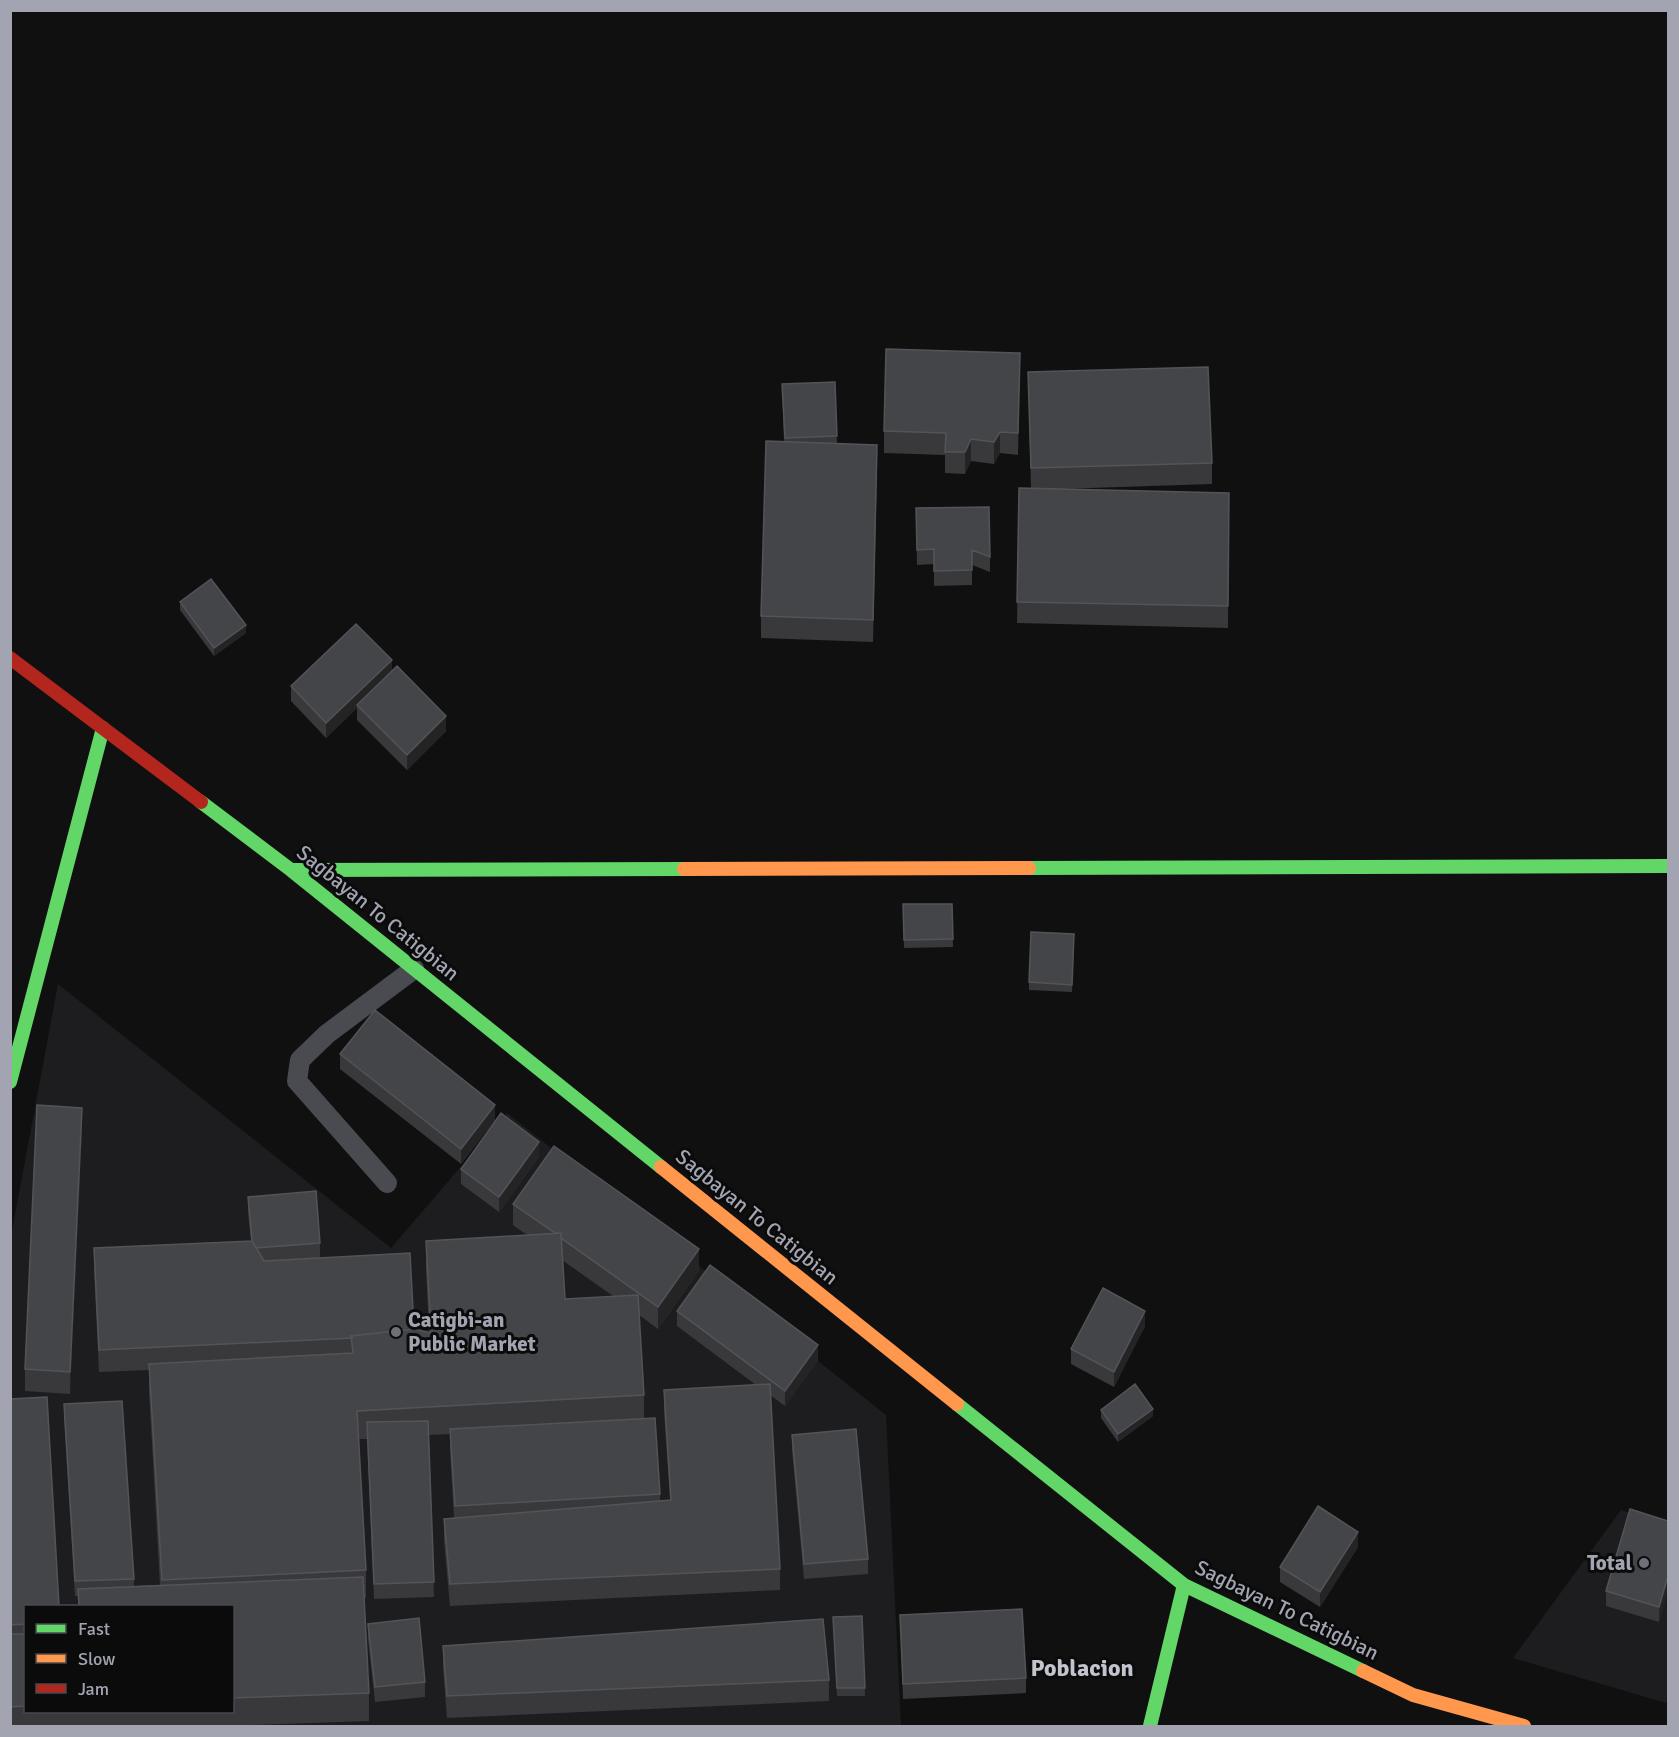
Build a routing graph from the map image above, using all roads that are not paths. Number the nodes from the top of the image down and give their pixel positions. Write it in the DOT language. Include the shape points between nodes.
graph roads {
  1 [pos="10,658"];
  2 [pos="103,728"];
  3 [pos="1668,866"];
  4 [pos="291,870"];
  5 [pos="414,969"];
  6 [pos="10,1082"];
  7 [pos="387,1183"];
  8 [pos="1184,1585"];
  9 [pos="1150,1726"];
  10 [pos="1524,1726"];
  1 -- 2 [label="main road, Sagbayan To Catigbian"];
  2 -- 4 [label="main road, Sagbayan To Catigbian"];
  2 -- 6 [label="main road"];
  3 -- 4 [label="main road"];
  4 -- 5 [label="main road, Sagbayan To Catigbian"];
  5 -- 7 [label="lane" via="327,1034 300,1060 297,1082"];
  5 -- 8 [label="main road, Sagbayan To Catigbian"];
  8 -- 9 [label="main road"];
  8 -- 10 [label="main road, Sagbayan To Catigbian" via="1413,1695"];
}
